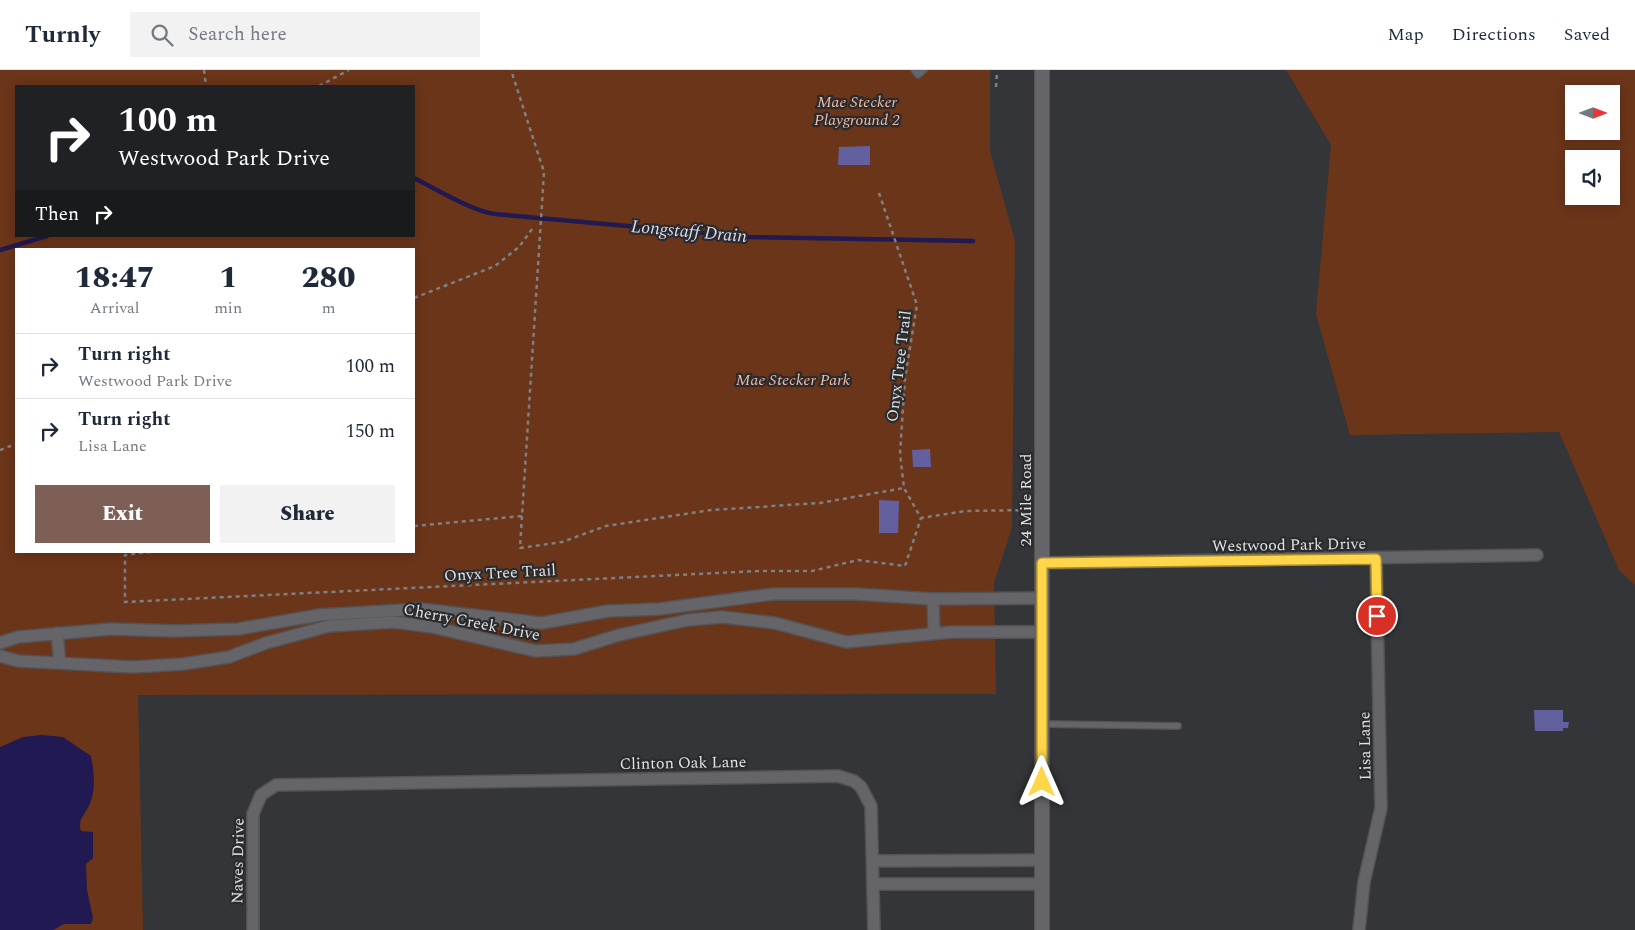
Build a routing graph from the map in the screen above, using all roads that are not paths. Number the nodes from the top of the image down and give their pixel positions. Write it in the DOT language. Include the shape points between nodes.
graph roads {
  1 [pos="924,70"];
  2 [pos="1042,70"];
  3 [pos="916,72"];
  4 [pos="1537,555"];
  5 [pos="1376,559"];
  6 [pos="1042,563"];
  7 [pos="1042,598"];
  8 [pos="933,599"];
  9 [pos="694,605"];
  10 [pos="328,620"];
  11 [pos="696,620"];
  12 [pos="1042,632"];
  13 [pos="934,633"];
  14 [pos="57,634"];
  15 [pos="0,643"];
  16 [pos="0,656"];
  17 [pos="60,663"];
  18 [pos="1042,724"];
  19 [pos="1178,726"];
  20 [pos="261,795"];
  21 [pos="1042,860"];
  22 [pos="874,861"];
  23 [pos="874,884"];
  24 [pos="1042,884"];
  25 [pos="253,930"];
  26 [pos="874,930"];
  27 [pos="1042,930"];
  28 [pos="1359,930"];
  1 -- 3 [label="lane"];
  2 -- 6 [label="street, 24 Mile Road"];
  4 -- 5 [label="street, Westwood Park Drive"];
  5 -- 6 [label="street, Westwood Park Drive"];
  5 -- 28 [label="street, Lisa Lane" via="1381,808 1364,882"];
  6 -- 7 [label="street, 24 Mile Road"];
  7 -- 8 [label="street, Cherry Creek Drive"];
  7 -- 12 [label="street, 24 Mile Road"];
  8 -- 9 [label="street, Cherry Creek Drive" via="856,594 773,594"];
  8 -- 13 [label="street"];
  9 -- 10 [label="street, Cherry Creek Drive" via="608,611 542,623 421,609"];
  9 -- 11 [label="street"];
  10 -- 11 [label="street, Cherry Creek Drive" via="432,627 536,651 574,649 619,635"];
  10 -- 14 [label="street, Cherry Creek Drive" via="238,629 111,629"];
  10 -- 17 [label="street, Cherry Creek Drive" via="229,656 183,664 133,667"];
  11 -- 13 [label="street, Cherry Creek Drive" via="722,617 776,623 846,642"];
  12 -- 13 [label="street, Cherry Creek Drive"];
  12 -- 18 [label="street, 24 Mile Road"];
  14 -- 15 [label="street, Cherry Creek Drive" via="18,637"];
  14 -- 17 [label="street"];
  16 -- 17 [label="street, Cherry Creek Drive" via="18,661"];
  18 -- 19 [label="lane"];
  18 -- 21 [label="street, 24 Mile Road"];
  20 -- 22 [label="street, Clinton Oak Lane" via="272,786 284,783 844,776 861,787 871,806"];
  20 -- 25 [label="street, Naves Drive" via="256,803 253,822"];
  21 -- 22 [label="street"];
  21 -- 24 [label="street, 24 Mile Road"];
  22 -- 23 [label="street, Clinton Oak Lane"];
  23 -- 24 [label="street"];
  23 -- 26 [label="street, Clinton Oak Lane"];
  24 -- 27 [label="street, 24 Mile Road"];
}
